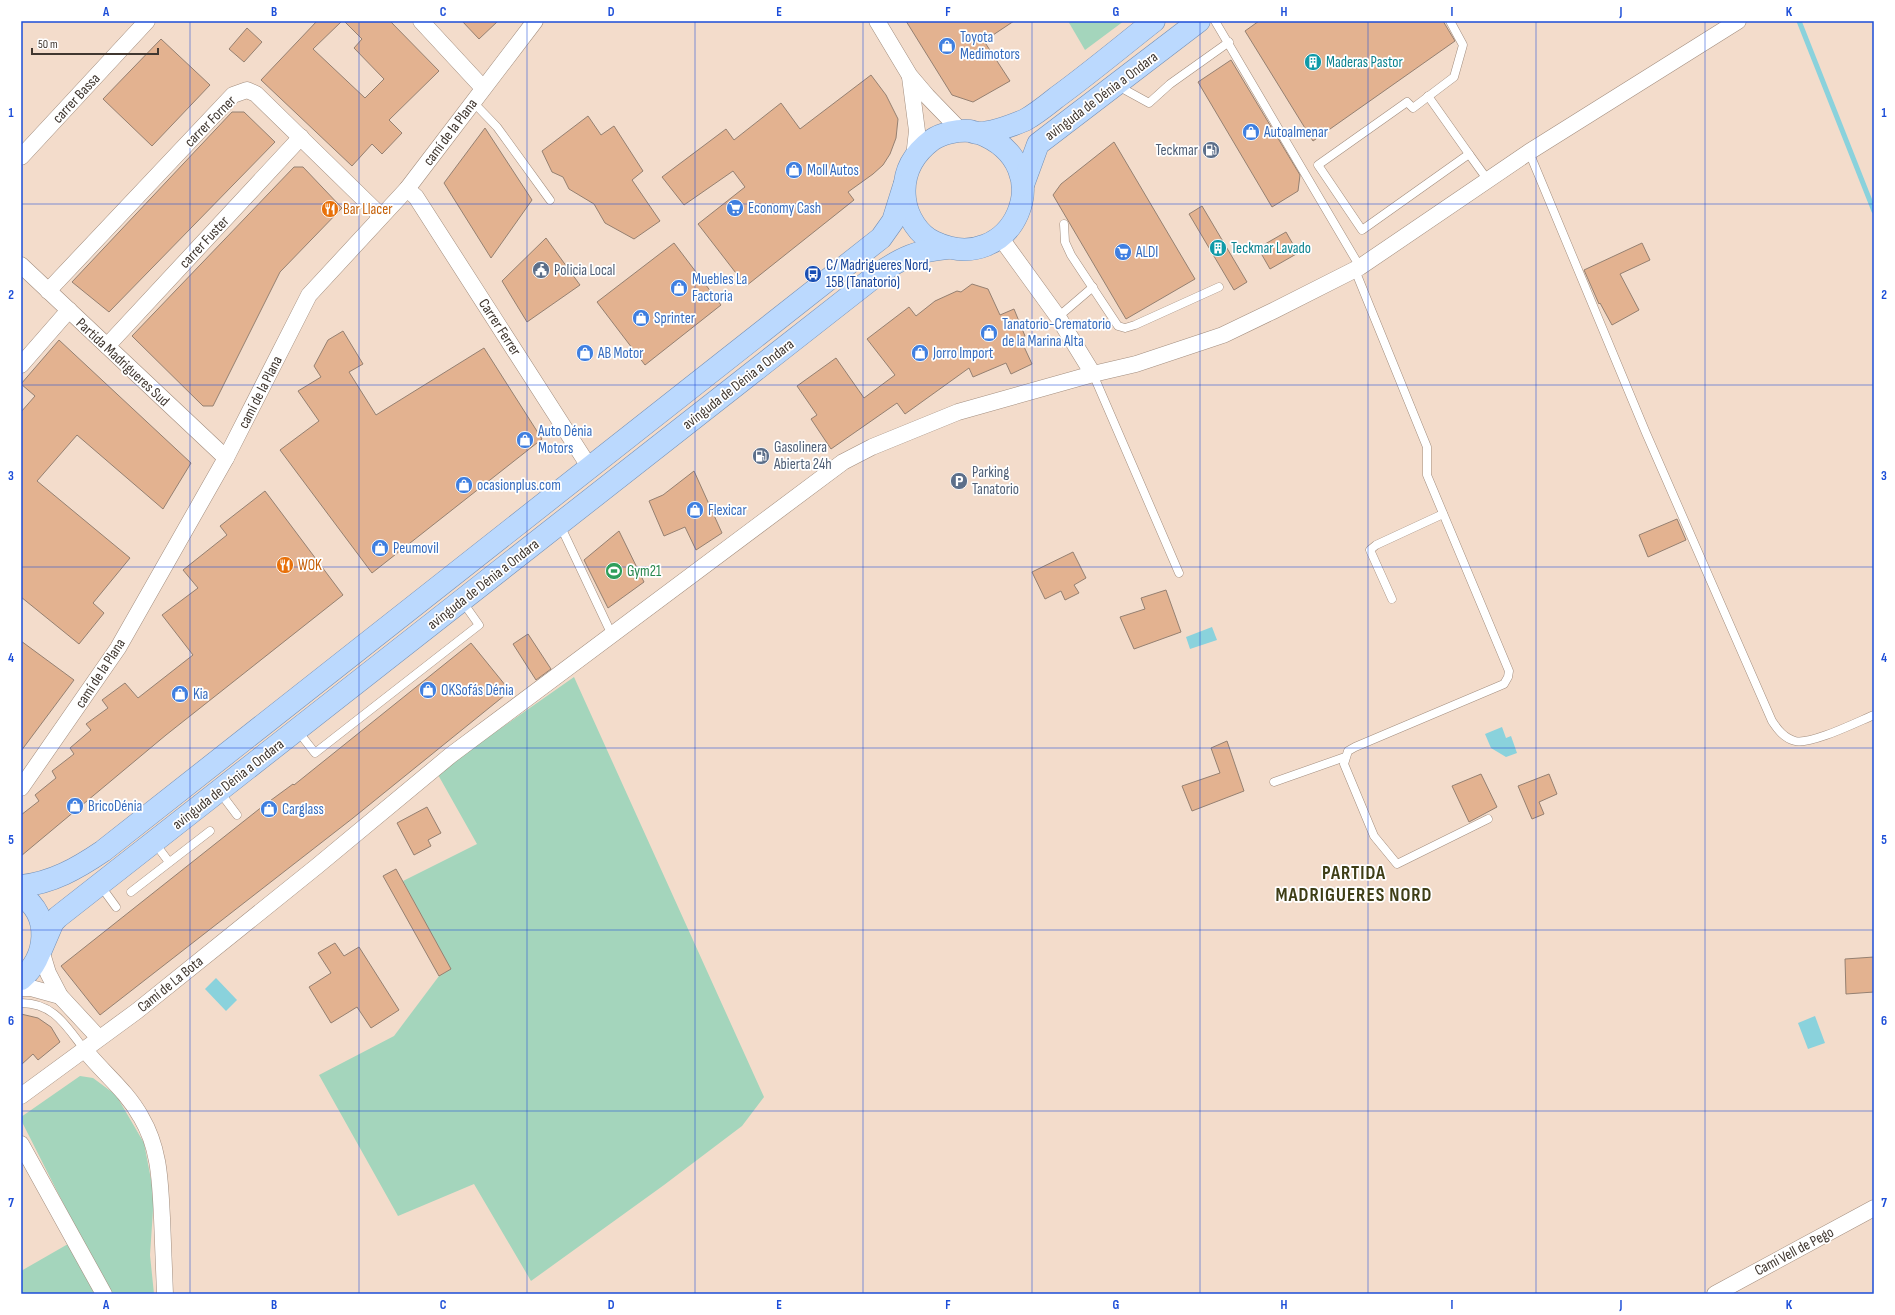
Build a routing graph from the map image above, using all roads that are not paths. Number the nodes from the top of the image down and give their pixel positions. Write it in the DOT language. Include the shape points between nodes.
graph roads {
  1 [pos="147,21"];
  2 [pos="421,21"];
  3 [pos="535,21"];
  4 [pos="877,21"];
  5 [pos="1154,21"];
  6 [pos="1199,21"];
  7 [pos="1215,21"];
  8 [pos="1450,21"];
  9 [pos="1738,21"];
  10 [pos="1229,42"];
  11 [pos="910,76"];
  12 [pos="1117,85"];
  13 [pos="482,88"];
  14 [pos="1428,96"];
  15 [pos="473,102"];
  16 [pos="970,132"];
  17 [pos="301,137"];
  18 [pos="1529,152"];
  19 [pos="1469,154"];
  20 [pos="21,157"];
  21 [pos="914,157"];
  22 [pos="1487,179"];
  23 [pos="1023,185"];
  24 [pos="904,186"];
  25 [pos="407,189"];
  26 [pos="550,200"];
  27 [pos="381,216"];
  28 [pos="1064,224"];
  29 [pos="1000,237"];
  30 [pos="947,248"];
  31 [pos="21,265"];
  32 [pos="1360,266"];
  33 [pos="1093,287"];
  34 [pos="1219,287"];
  35 [pos="48,290"];
  36 [pos="69,310"];
  37 [pos="1058,317"];
  38 [pos="107,346"];
  39 [pos="21,365"];
  40 [pos="1093,374"];
  41 [pos="226,458"];
  42 [pos="590,468"];
  43 [pos="1443,514"];
  44 [pos="560,523"];
  45 [pos="1179,573"];
  46 [pos="1392,599"];
  47 [pos="461,600"];
  48 [pos="612,635"];
  49 [pos="1874,715"];
  50 [pos="297,729"];
  51 [pos="1345,757"];
  52 [pos="1274,782"];
  53 [pos="21,788"];
  54 [pos="218,791"];
  55 [pos="237,815"];
  56 [pos="1488,819"];
  57 [pos="210,831"];
  58 [pos="153,842"];
  59 [pos="169,862"];
  60 [pos="100,884"];
  61 [pos="21,886"];
  62 [pos="131,892"];
  63 [pos="21,895"];
  64 [pos="116,907"];
  65 [pos="40,950"];
  66 [pos="21,979"];
  67 [pos="21,988"];
  68 [pos="60,996"];
  69 [pos="21,1003"];
  70 [pos="100,1038"];
  71 [pos="84,1049"];
  72 [pos="21,1096"];
  73 [pos="21,1144"];
  74 [pos="1874,1208"];
  75 [pos="104,1294"];
  76 [pos="165,1294"];
  77 [pos="1715,1294"];
  1 -- 20 [label="street, carrer Bassa"];
  2 -- 13 [label="street"];
  3 -- 13 [label="street, camí de la Plana"];
  4 -- 11 [label="street"];
  5 -- 16 [label="main road, avinguda de Dénia a Ondara" via="1027,119"];
  6 -- 12 [label="main road, avinguda de Dénia a Ondara"];
  7 -- 10 [label="lane"];
  8 -- 14 [label="lane" via="1463,45 1454,77"];
  9 -- 18 [label="street, Camí de La Bota"];
  10 -- 12 [label="lane" via="1170,84 1149,103"];
  10 -- 32 [label="lane"];
  11 -- 16 [label="street" via="926,96"];
  11 -- 21 [label="street" via="917,131"];
  12 -- 23 [label="main road, avinguda de Dénia a Ondara" via="1038,144"];
  13 -- 15 [label="street, camí de la Plana"];
  14 -- 19 [label="lane"];
  14 -- 19 [label="lane" via="1413,108 1408,102 1318,165 1362,230"];
  15 -- 25 [label="street, camí de la Plana"];
  15 -- 26 [label="lane" via="497,127"];
  16 -- 21 [label="main road" via="947,133 934,138"];
  16 -- 23 [label="main road" via="992,138 1004,147 1014,158"];
  17 -- 27 [label="street, carrer Forner"];
  17 -- 35 [label="street, carrer Forner" via="256,94 247,90 233,95"];
  17 -- 38 [label="street, carrer Fuster"];
  18 -- 22 [label="street, Camí de La Bota"];
  18 -- 49 [label="lane" via="1646,433 1772,721 1781,734 1795,741 1809,741"];
  19 -- 22 [label="lane"];
  21 -- 24 [label="main road" via="907,171"];
  22 -- 32 [label="street, Camí de La Bota"];
  23 -- 29 [label="main road" via="1019,211 1010,228"];
  24 -- 30 [label="main road" via="906,206 914,225 929,239"];
  24 -- 42 [label="main road, avinguda de Dénia a Ondara" via="893,221 881,238"];
  25 -- 27 [label="street, camí de la Plana"];
  25 -- 42 [label="street, Carrer Ferrer" via="416,196"];
  27 -- 41 [label="street, camí de la Plana" via="309,295"];
  28 -- 33 [label="lane" via="1065,242"];
  29 -- 30 [label="main road" via="980,248"];
  29 -- 37 [label="street"];
  30 -- 44 [label="main road, avinguda de Dénia a Ondara" via="901,258 878,274"];
  31 -- 35 [label="street, Partida Madrigueres Sud"];
  32 -- 40 [label="street, Camí de La Bota" via="1224,335 1136,364"];
  32 -- 43 [label="lane" via="1357,275 1427,446 1427,475"];
  33 -- 34 [label="lane" via="1118,326 1125,328"];
  33 -- 37 [label="lane"];
  35 -- 36 [label="street, Partida Madrigueres Sud"];
  36 -- 38 [label="street, Partida Madrigueres Sud"];
  36 -- 39 [label="street"];
  37 -- 40 [label="street"];
  38 -- 41 [label="street, Partida Madrigueres Sud"];
  40 -- 45 [label="lane"];
  40 -- 48 [label="street, Camí de La Bota" via="958,412 872,447 843,462"];
  41 -- 53 [label="street, camí de la Plana" via="118,648"];
  42 -- 61 [label="main road, avinguda de Dénia a Ondara" via="103,851 52,880"];
  43 -- 46 [label="lane" via="1370,550"];
  43 -- 51 [label="lane" via="1506,663 1508,677 1504,684 1496,688 1355,747 1348,751"];
  44 -- 47 [label="main road, avinguda de Dénia a Ondara"];
  44 -- 48 [label="lane"];
  47 -- 50 [label="main road, avinguda de Dénia a Ondara"];
  47 -- 50 [label="lane" via="480,625 315,753"];
  48 -- 70 [label="street, Camí de La Bota" via="451,755 316,867"];
  50 -- 54 [label="main road, avinguda de Dénia a Ondara"];
  51 -- 52 [label="lane"];
  51 -- 56 [label="lane" via="1344,764 1374,836 1397,864"];
  54 -- 55 [label="lane"];
  54 -- 58 [label="main road, avinguda de Dénia a Ondara"];
  57 -- 59 [label="lane"];
  58 -- 59 [label="lane"];
  58 -- 60 [label="main road, avinguda de Dénia a Ondara"];
  59 -- 62 [label="lane"];
  60 -- 64 [label="lane"];
  60 -- 65 [label="main road, avinguda de Dénia a Ondara" via="53,922"];
  63 -- 65 [label="main road" via="35,909 41,923"];
  65 -- 66 [label="main road, avinguda de Dénia a Ondara" via="40,956"];
  65 -- 68 [label="street"];
  67 -- 68 [label="street"];
  68 -- 70 [label="street"];
  69 -- 71 [label="lane" via="33,1003 49,1009"];
  70 -- 71 [label="street, Camí de La Bota"];
  71 -- 72 [label="street, Camí de La Bota"];
  71 -- 76 [label="street" via="128,1097 142,1117 151,1139 158,1161 161,1184"];
  73 -- 75 [label="street"];
  74 -- 77 [label="street, Camí Vell de Pego"];
}
